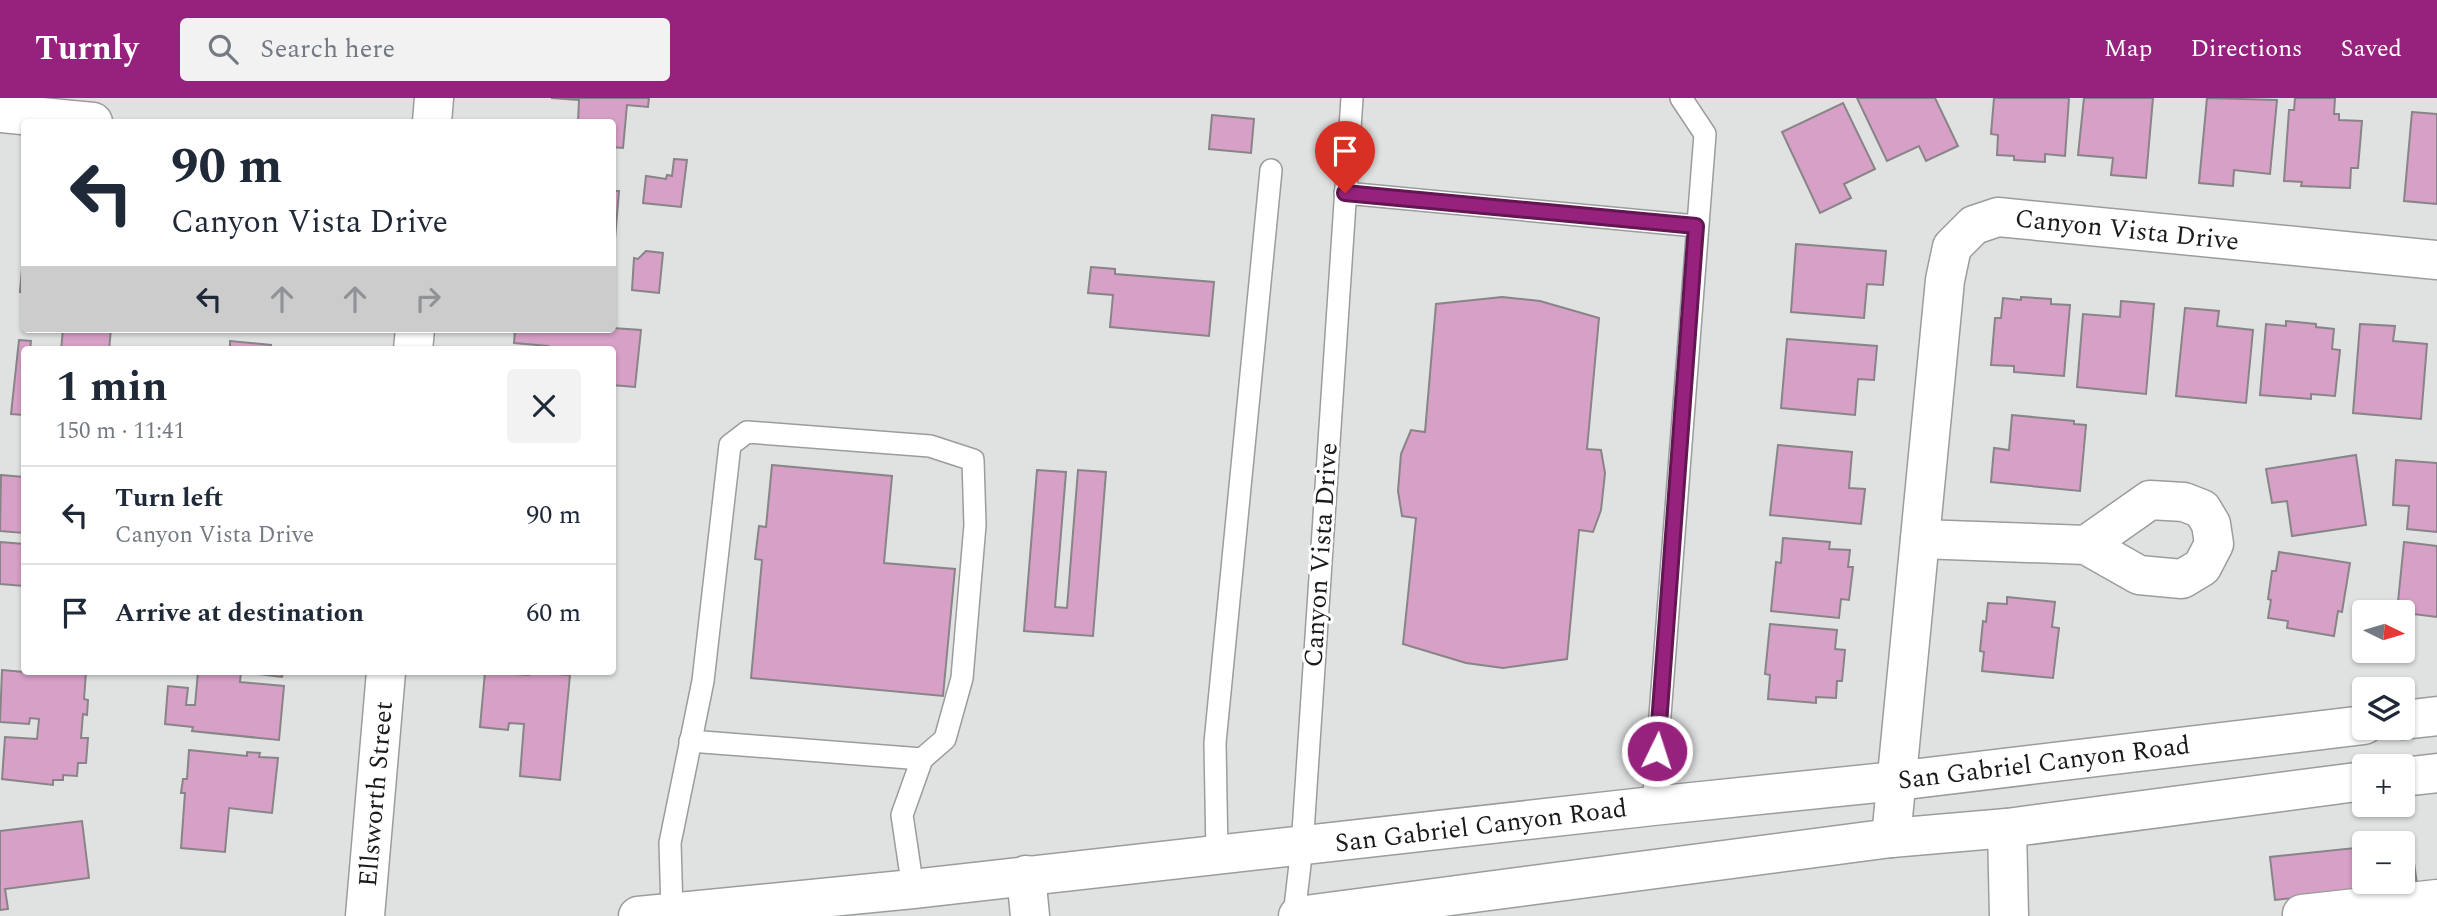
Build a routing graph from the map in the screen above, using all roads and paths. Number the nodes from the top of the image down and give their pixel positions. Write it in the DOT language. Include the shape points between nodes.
graph roads {
  1 [pos="434,98"];
  2 [pos="1352,98"];
  3 [pos="1681,98"];
  4 [pos="0,113"];
  5 [pos="62,119"];
  6 [pos="432,119"];
  7 [pos="1271,170"];
  8 [pos="1345,193"];
  9 [pos="1696,226"];
  10 [pos="2437,260"];
  11 [pos="1920,539"];
  12 [pos="2086,545"];
  13 [pos="386,675"];
  14 [pos="2437,716"];
  15 [pos="2415,719"];
  16 [pos="2352,726"];
  17 [pos="690,741"];
  18 [pos="922,759"];
  19 [pos="2437,773"];
  20 [pos="2415,776"];
  21 [pos="1896,781"];
  22 [pos="2352,783"];
  23 [pos="1653,806"];
  24 [pos="2007,828"];
  25 [pos="1891,838"];
  26 [pos="1302,847"];
  27 [pos="1217,855"];
  28 [pos="1026,875"];
  29 [pos="913,889"];
  30 [pos="2437,899"];
  31 [pos="655,914"];
  32 [pos="365,916"];
  33 [pos="1030,916"];
  34 [pos="1296,916"];
  35 [pos="2009,916"];
  36 [pos="2302,916"];
  1 -- 6 [label="main road"];
  2 -- 8 [label="lane, Canyon Vista Drive"];
  3 -- 9 [label="lane" via="1705,134"];
  4 -- 5 [label="main road"];
  7 -- 27 [label="lane" via="1215,743"];
  8 -- 9 [label="lane"];
  8 -- 26 [label="lane, Canyon Vista Drive"];
  9 -- 23 [label="lane"];
  10 -- 11 [label="main road, Canyon Vista Drive" via="1998,217 1974,225 1952,247 1945,280"];
  11 -- 12 [label="main road"];
  11 -- 21 [label="main road, Canyon Vista Drive"];
  13 -- 32 [label="main road, Ellsworth Street"];
  14 -- 15 [label="main road"];
  16 -- 21 [label="main road, San Gabriel Canyon Road"];
  17 -- 18 [label="lane"];
  17 -- 18 [label="lane" via="703,681 730,445 747,432 930,446 973,460 975,525 962,678 945,739"];
  17 -- 31 [label="lane"];
  18 -- 29 [label="lane" via="902,815"];
  19 -- 20 [label="main road"];
  21 -- 23 [label="main road, San Gabriel Canyon Road"];
  21 -- 25 [label="main road, Canyon Vista Drive"];
  22 -- 24 [label="main road"];
  23 -- 26 [label="main road, San Gabriel Canyon Road"];
  24 -- 25 [label="main road"];
  24 -- 35 [label="main road"];
  25 -- 34 [label="main road"];
  26 -- 27 [label="main road, San Gabriel Canyon Road"];
  26 -- 34 [label="lane, Canyon Vista Drive"];
  27 -- 28 [label="main road, San Gabriel Canyon Road"];
  28 -- 29 [label="main road, San Gabriel Canyon Road"];
  28 -- 33 [label="main road"];
  29 -- 31 [label="main road, San Gabriel Canyon Road"];
  30 -- 36 [label="main road"];
}
